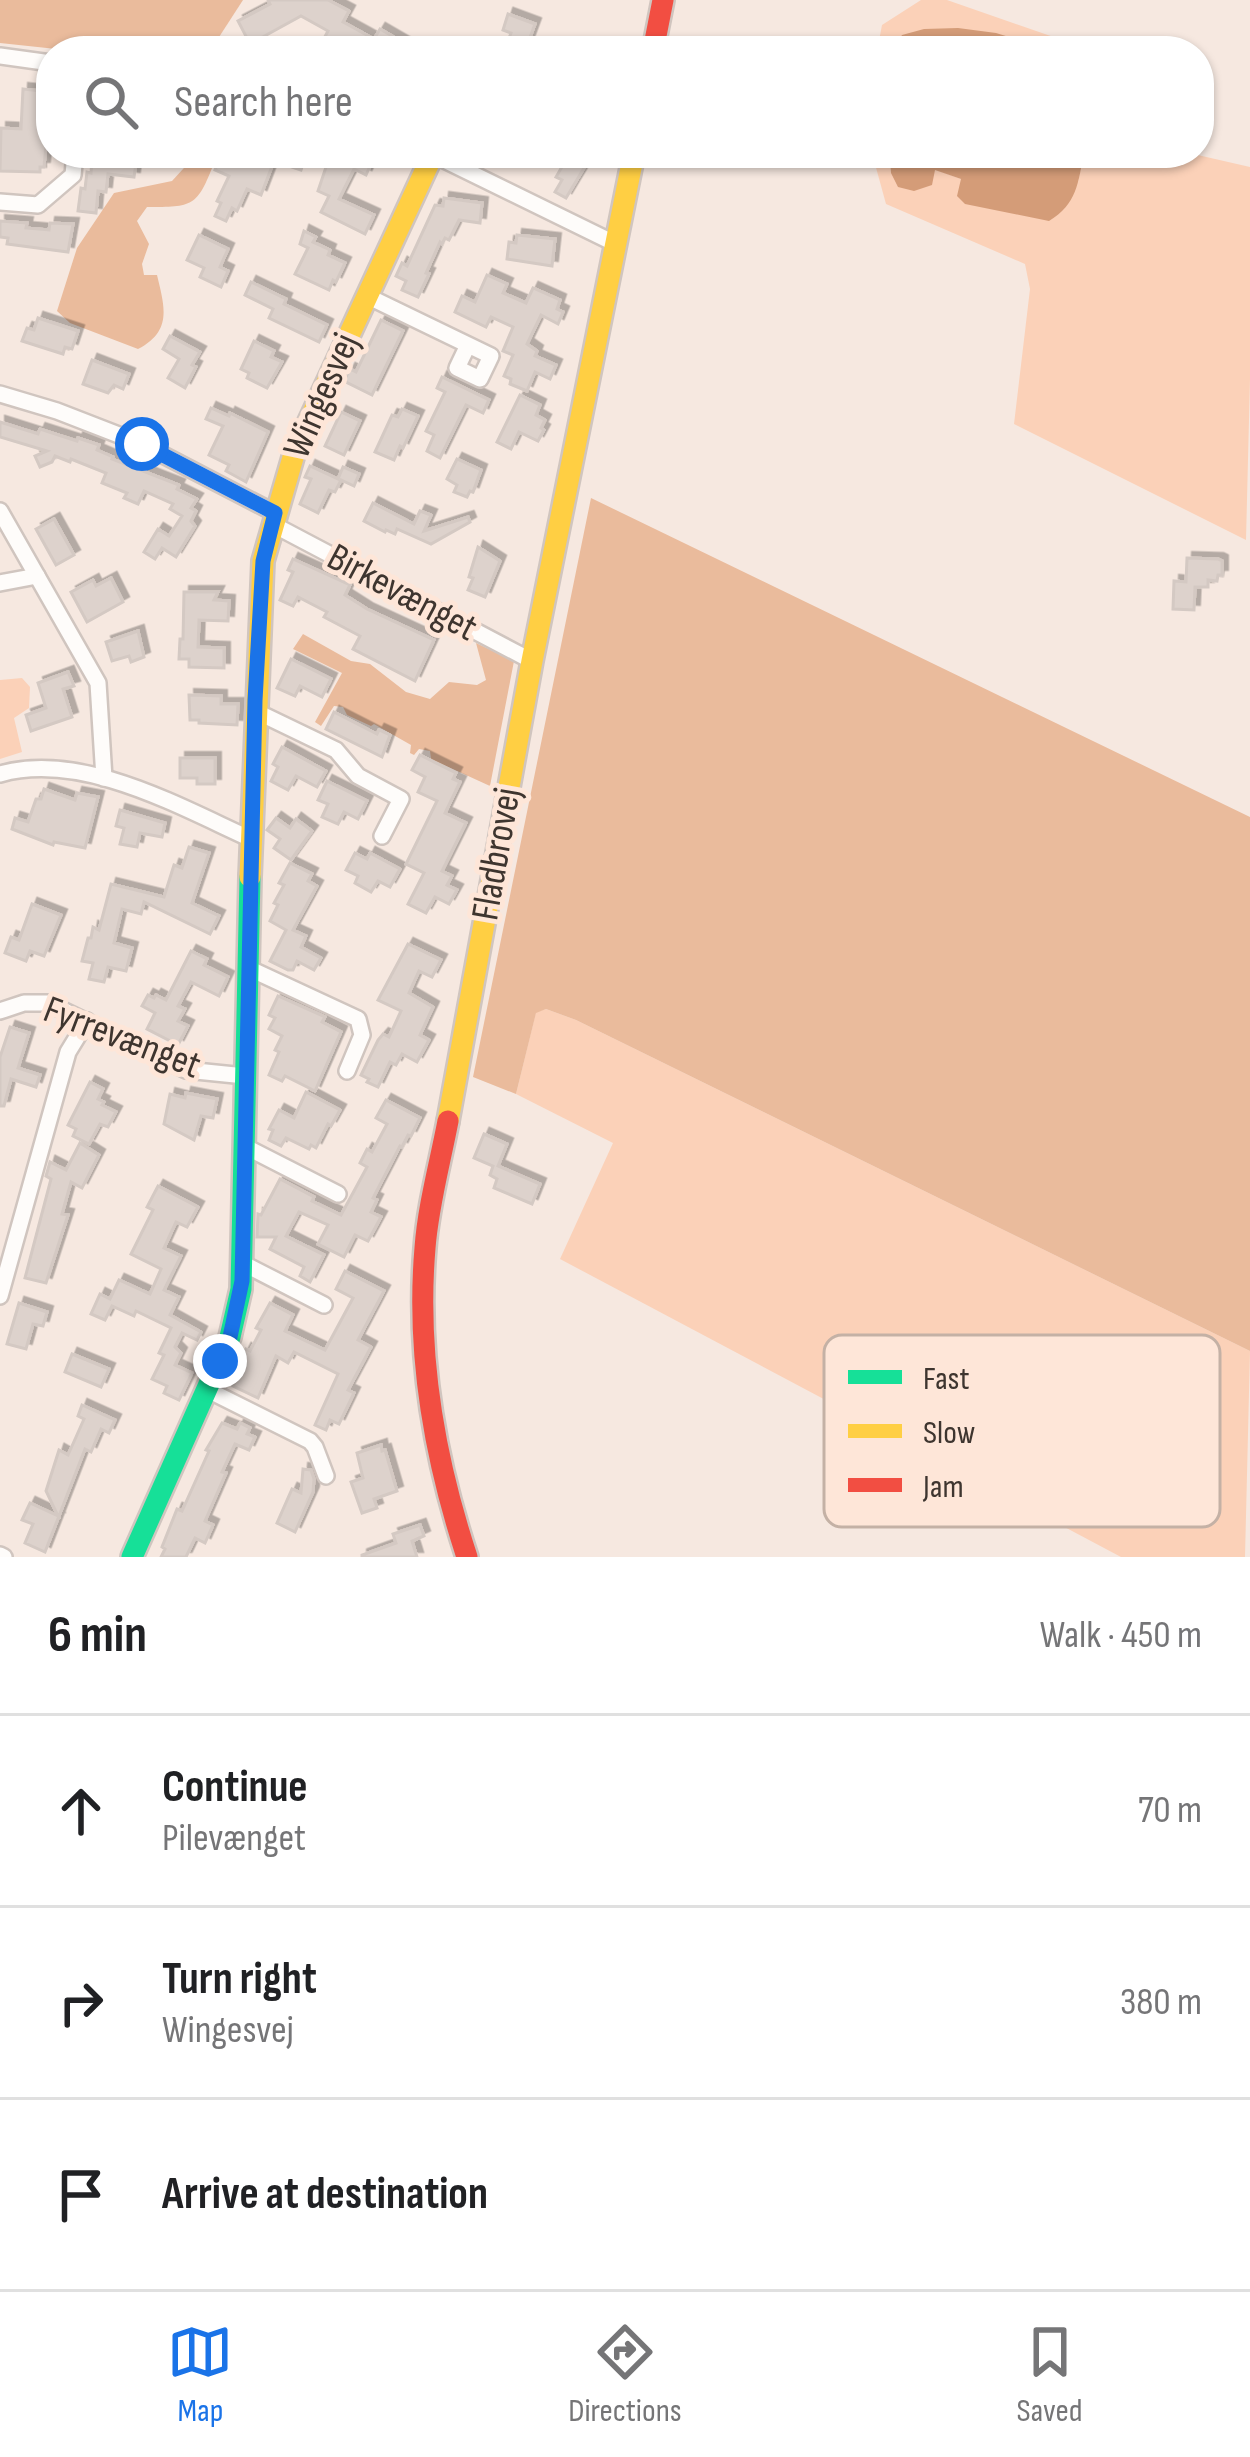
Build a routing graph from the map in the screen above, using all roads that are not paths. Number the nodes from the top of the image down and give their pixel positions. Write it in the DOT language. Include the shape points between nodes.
graph roads {
  1 [pos="664,0"];
  2 [pos="656,36"];
  3 [pos="0,56"];
  4 [pos="36,60"];
  5 [pos="74,168"];
  6 [pos="426,168"];
  7 [pos="461,168"];
  8 [pos="631,168"];
  9 [pos="0,202"];
  10 [pos="616,244"];
  11 [pos="367,296"];
  12 [pos="468,345"];
  13 [pos="0,394"];
  14 [pos="0,511"];
  15 [pos="273,518"];
  16 [pos="37,576"];
  17 [pos="0,583"];
  18 [pos="532,661"];
  19 [pos="255,711"];
  20 [pos="0,774"];
  21 [pos="104,778"];
  22 [pos="382,836"];
  23 [pos="251,839"];
  24 [pos="248,968"];
  25 [pos="0,1011"];
  26 [pos="87,1021"];
  27 [pos="347,1070"];
  28 [pos="245,1076"];
  29 [pos="244,1146"];
  30 [pos="338,1194"];
  31 [pos="7,1242"];
  32 [pos="242,1263"];
  33 [pos="0,1296"];
  34 [pos="324,1305"];
  35 [pos="208,1390"];
  36 [pos="326,1476"];
  37 [pos="132,1557"];
  38 [pos="467,1557"];
  1 -- 2 [label="main road"];
  3 -- 4 [label="street"];
  5 -- 9 [label="street" via="38,205"];
  6 -- 11 [label="main road, Wingesvej"];
  7 -- 10 [label="street"];
  8 -- 10 [label="main road, Fladbrovej"];
  10 -- 18 [label="main road, Fladbrovej"];
  11 -- 12 [label="street, Wingesvej"];
  11 -- 15 [label="main road, Wingesvej"];
  13 -- 15 [label="street, Birkevænget" via="142,444"];
  14 -- 16 [label="street"];
  15 -- 18 [label="street, Birkevænget"];
  15 -- 19 [label="main road, Wingesvej"];
  16 -- 17 [label="street"];
  16 -- 21 [label="street" via="98,683"];
  18 -- 38 [label="main road, Fladbrovej" via="421,1299 434,1446"];
  19 -- 22 [label="street" via="336,750 358,776 401,799"];
  19 -- 23 [label="main road, Wingesvej"];
  20 -- 21 [label="street" via="45,769"];
  21 -- 23 [label="street"];
  23 -- 24 [label="main road, Wingesvej"];
  24 -- 27 [label="street" via="358,1019 362,1035"];
  24 -- 28 [label="main road, Wingesvej"];
  25 -- 26 [label="street, Fyrrevænget" via="37,1001"];
  26 -- 28 [label="street, Fyrrevænget" via="186,1070"];
  26 -- 31 [label="street" via="68,1052"];
  28 -- 29 [label="main road, Wingesvej"];
  29 -- 30 [label="street"];
  29 -- 32 [label="main road, Wingesvej"];
  31 -- 33 [label="street"];
  32 -- 34 [label="street"];
  32 -- 35 [label="main road, Wingesvej" via="230,1337"];
  35 -- 36 [label="street" via="310,1441"];
  35 -- 37 [label="main road, Wingesvej"];
}
